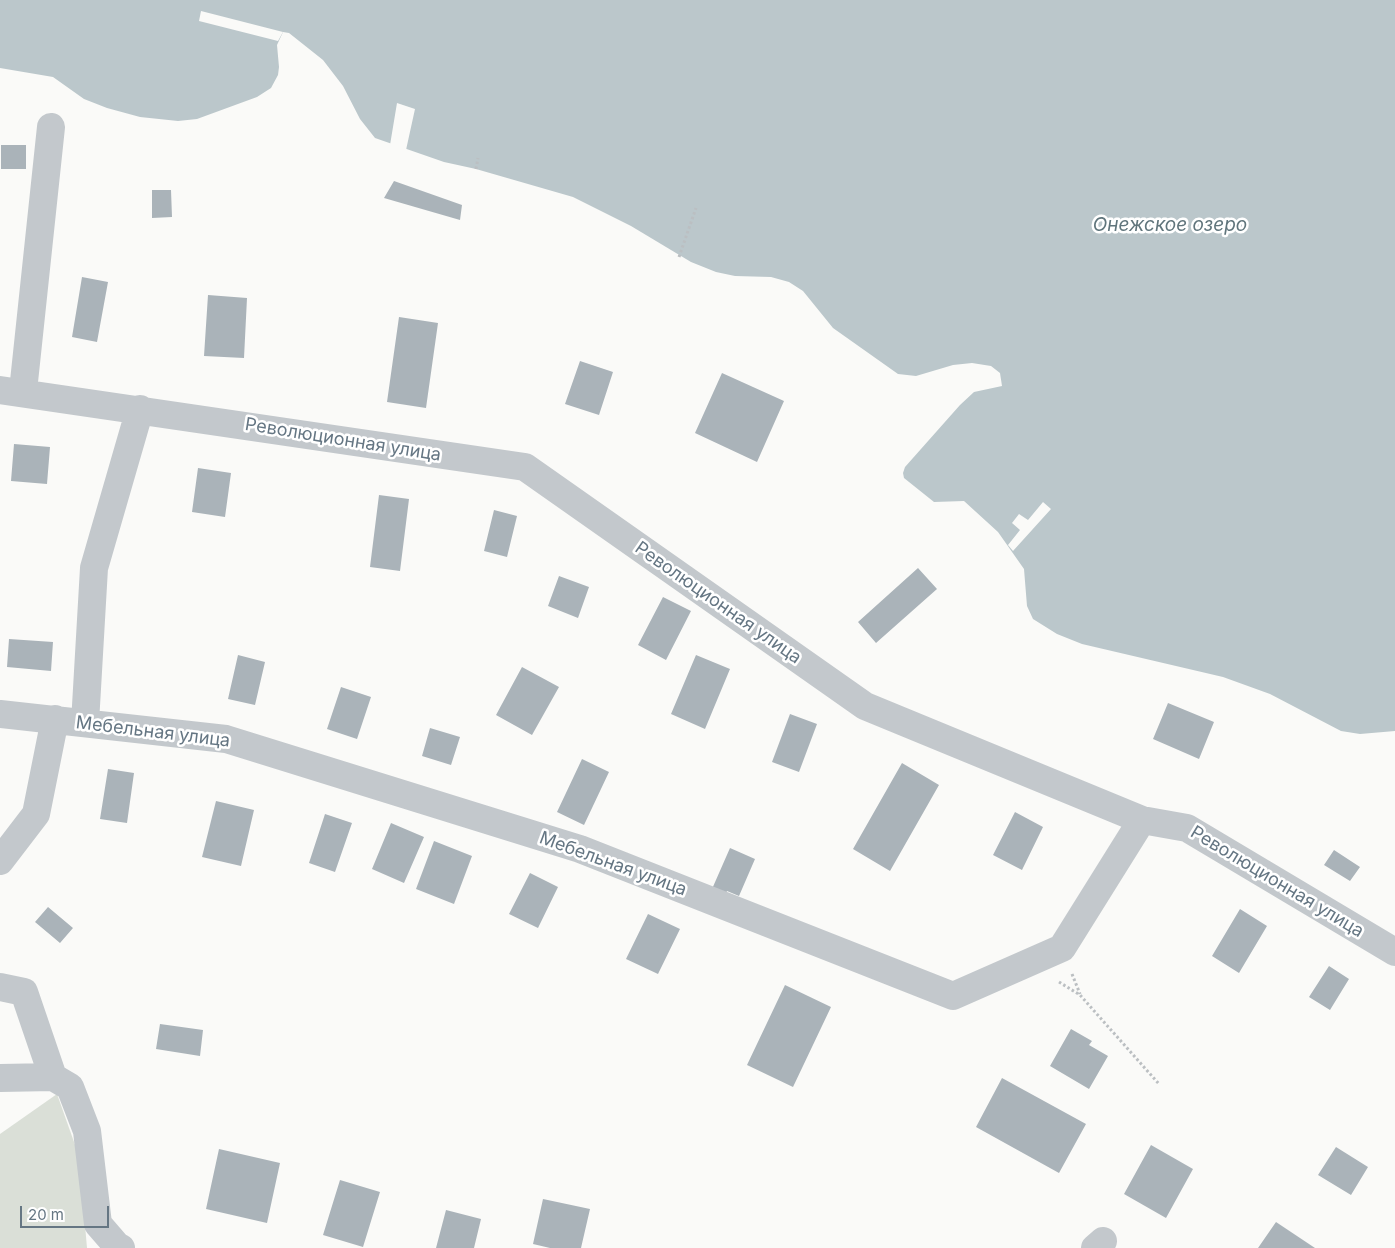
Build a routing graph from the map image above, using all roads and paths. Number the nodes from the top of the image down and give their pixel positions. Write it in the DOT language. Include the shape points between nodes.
graph roads {
  1 [pos="51,127"];
  2 [pos="478,158"];
  3 [pos="476,169"];
  4 [pos="696,208"];
  5 [pos="680,257"];
  6 [pos="11,391"];
  7 [pos="140,409"];
  8 [pos="0,714"];
  9 [pos="55,720"];
  10 [pos="85,723"];
  11 [pos="1142,820"];
  12 [pos="0,860"];
  13 [pos="1395,952"];
  14 [pos="1029,963"];
  15 [pos="0,987"];
  16 [pos="52,1077"];
  17 [pos="0,1078"];
  18 [pos="1159,1084"];
  19 [pos="121,1248"];
  1 -- 6 [label="street"];
  2 -- 3 [label="path"];
  4 -- 5 [label="path"];
  6 -- 7 [label="street, Революционная улица"];
  7 -- 10 [label="street" via="94,568"];
  7 -- 11 [label="street, Революционная улица" via="525,467 865,706"];
  8 -- 9 [label="street, Мебельная улица"];
  9 -- 10 [label="street, Мебельная улица"];
  9 -- 12 [label="street" via="36,814"];
  10 -- 14 [label="street, Мебельная улица" via="226,739 580,848 953,996"];
  11 -- 13 [label="street, Революционная улица" via="1187,828"];
  11 -- 14 [label="street, Мебельная улица" via="1062,948"];
  14 -- 18 [label="path" via="1080,995"];
  15 -- 16 [label="street" via="24,992"];
  16 -- 17 [label="street"];
  16 -- 19 [label="street" via="70,1087 87,1131 98,1224"];
}
